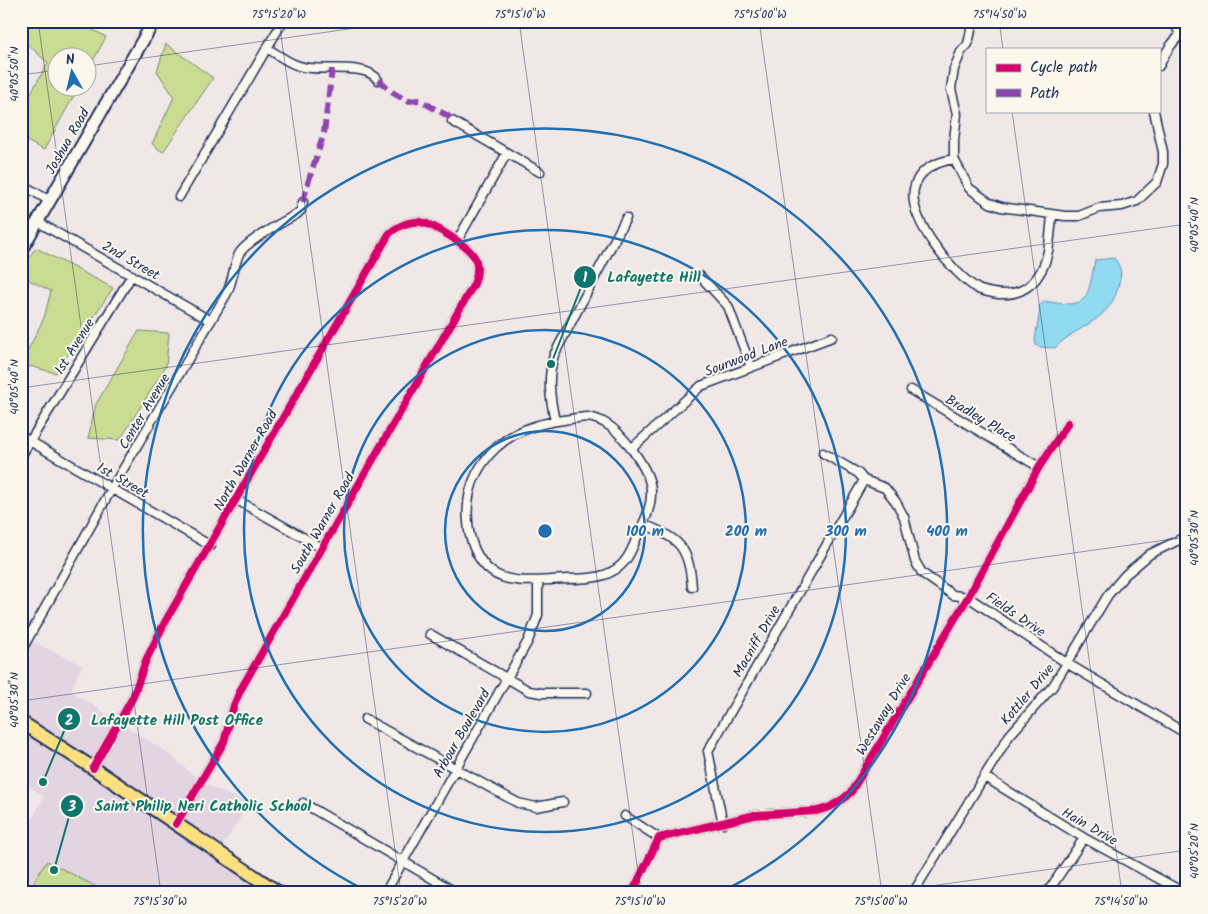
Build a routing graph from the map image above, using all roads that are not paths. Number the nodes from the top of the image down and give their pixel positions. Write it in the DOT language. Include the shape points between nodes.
graph roads {
  1 [pos="154,21"];
  2 [pos="283,21"];
  3 [pos="973,21"];
  4 [pos="1174,21"];
  5 [pos="1183,32"];
  6 [pos="268,49"];
  7 [pos="1160,64"];
  8 [pos="378,80"];
  9 [pos="1154,112"];
  10 [pos="452,121"];
  11 [pos="507,153"];
  12 [pos="954,159"];
  13 [pos="540,172"];
  14 [pos="21,184"];
  15 [pos="179,197"];
  16 [pos="50,201"];
  17 [pos="303,202"];
  18 [pos="1052,216"];
  19 [pos="626,218"];
  20 [pos="38,222"];
  21 [pos="458,241"];
  22 [pos="21,250"];
  23 [pos="132,275"];
  24 [pos="700,276"];
  25 [pos="212,321"];
  26 [pos="832,337"];
  27 [pos="751,367"];
  28 [pos="911,390"];
  29 [pos="554,421"];
  30 [pos="1068,423"];
  31 [pos="21,436"];
  32 [pos="30,441"];
  33 [pos="630,449"];
  34 [pos="822,453"];
  35 [pos="21,456"];
  36 [pos="1039,467"];
  37 [pos="864,480"];
  38 [pos="112,488"];
  39 [pos="237,500"];
  40 [pos="643,524"];
  41 [pos="1187,536"];
  42 [pos="211,546"];
  43 [pos="322,548"];
  44 [pos="538,580"];
  45 [pos="692,587"];
  46 [pos="968,597"];
  47 [pos="430,634"];
  48 [pos="21,651"];
  49 [pos="1068,664"];
  50 [pos="508,680"];
  51 [pos="588,692"];
  52 [pos="365,719"];
  53 [pos="21,722"];
  54 [pos="1187,722"];
  55 [pos="1184,732"];
  56 [pos="93,768"];
  57 [pos="456,768"];
  58 [pos="985,776"];
  59 [pos="564,802"];
  60 [pos="303,803"];
  61 [pos="625,816"];
  62 [pos="176,824"];
  63 [pos="723,824"];
  64 [pos="660,838"];
  65 [pos="1084,838"];
  66 [pos="402,861"];
  67 [pos="1180,891"];
  68 [pos="279,893"];
  69 [pos="385,893"];
  70 [pos="457,893"];
  71 [pos="632,893"];
  72 [pos="913,893"];
  73 [pos="1047,893"];
  1 -- 16 [label="main road, Joshua Road"];
  2 -- 6 [label="street"];
  3 -- 12 [label="street" via="968,44 954,69 951,89 957,114"];
  4 -- 5 [label="street"];
  5 -- 7 [label="street" via="1168,48"];
  6 -- 8 [label="street" via="302,67 359,70 372,74"];
  6 -- 15 [label="street"];
  9 -- 18 [label="street" via="1163,152 1157,182 1136,201 1122,206 1100,208 1079,216"];
  10 -- 11 [label="street"];
  11 -- 13 [label="street"];
  11 -- 21 [label="street"];
  12 -- 18 [label="street" via="969,188 990,203"];
  12 -- 18 [label="street" via="928,168 920,177 914,188 916,212 944,258 980,290 1002,295 1020,292 1032,284 1047,256"];
  14 -- 16 [label="street"];
  16 -- 20 [label="main road, Joshua Road"];
  17 -- 25 [label="street, Center Avenue" via="297,214 249,243 240,254 230,289"];
  19 -- 29 [label="street" via="554,355 549,388"];
  20 -- 22 [label="main road, Joshua Road"];
  20 -- 23 [label="street, 2nd Street"];
  21 -- 39 [label="street, North Warner Road" via="422,222 402,225 390,234"];
  21 -- 43 [label="street, South Warner Road" via="476,260 474,284"];
  23 -- 25 [label="street, 2nd Street"];
  23 -- 32 [label="street, 1st Avenue"];
  24 -- 27 [label="street" via="728,306"];
  25 -- 38 [label="street, Center Avenue"];
  26 -- 27 [label="street, Sourwood Lane"];
  27 -- 33 [label="street, Sourwood Lane" via="696,389"];
  28 -- 36 [label="street, Bradley Place"];
  29 -- 33 [label="street" via="596,419 614,429"];
  29 -- 44 [label="street" via="510,436 493,449 474,478 467,503 468,529 475,550 485,565 498,576"];
  30 -- 36 [label="street, Westaway Drive"];
  31 -- 32 [label="street, 1st Street"];
  32 -- 35 [label="street, 1st Avenue"];
  32 -- 38 [label="street, 1st Street"];
  33 -- 40 [label="street" via="650,481 650,499"];
  34 -- 37 [label="street, Fields Drive" via="858,473"];
  36 -- 46 [label="street, Westaway Drive"];
  37 -- 46 [label="street, Fields Drive" via="885,488 896,502 922,573 953,595"];
  37 -- 63 [label="street, Macniff Drive" via="708,751"];
  38 -- 42 [label="street, 1st Street"];
  38 -- 48 [label="street, Center Avenue"];
  39 -- 42 [label="street, North Warner Road"];
  39 -- 43 [label="street"];
  40 -- 44 [label="street" via="628,557 610,573 593,578"];
  40 -- 45 [label="street" via="678,543 690,564"];
  41 -- 49 [label="street, Kottler Drive" via="1150,554 1125,575 1108,595"];
  42 -- 56 [label="street, North Warner Road" via="165,622 132,697"];
  43 -- 62 [label="street, South Warner Road" via="241,689 224,742"];
  44 -- 50 [label="street, Arbour Boulevard" via="539,606 535,626"];
  46 -- 49 [label="street, Fields Drive"];
  46 -- 63 [label="street, Westaway Drive" via="851,792 843,800 817,811 755,816"];
  47 -- 50 [label="street"];
  49 -- 55 [label="street, Fields Drive"];
  49 -- 58 [label="street, Kottler Drive" via="1009,736"];
  50 -- 51 [label="street" via="536,693"];
  50 -- 57 [label="street, Arbour Boulevard"];
  52 -- 57 [label="street"];
  53 -- 56 [label="main road"];
  54 -- 55 [label="street"];
  56 -- 62 [label="main road"];
  57 -- 59 [label="street" via="524,806 542,807"];
  57 -- 66 [label="street, Arbour Boulevard"];
  58 -- 65 [label="street, Hain Drive"];
  58 -- 72 [label="street, Kottler Drive"];
  60 -- 66 [label="street"];
  61 -- 64 [label="street"];
  62 -- 68 [label="main road"];
  63 -- 64 [label="street, Westaway Drive"];
  64 -- 71 [label="street"];
  65 -- 67 [label="street, Hain Drive"];
  65 -- 73 [label="street"];
  66 -- 69 [label="street, Arbour Boulevard"];
  66 -- 70 [label="street"];
}
